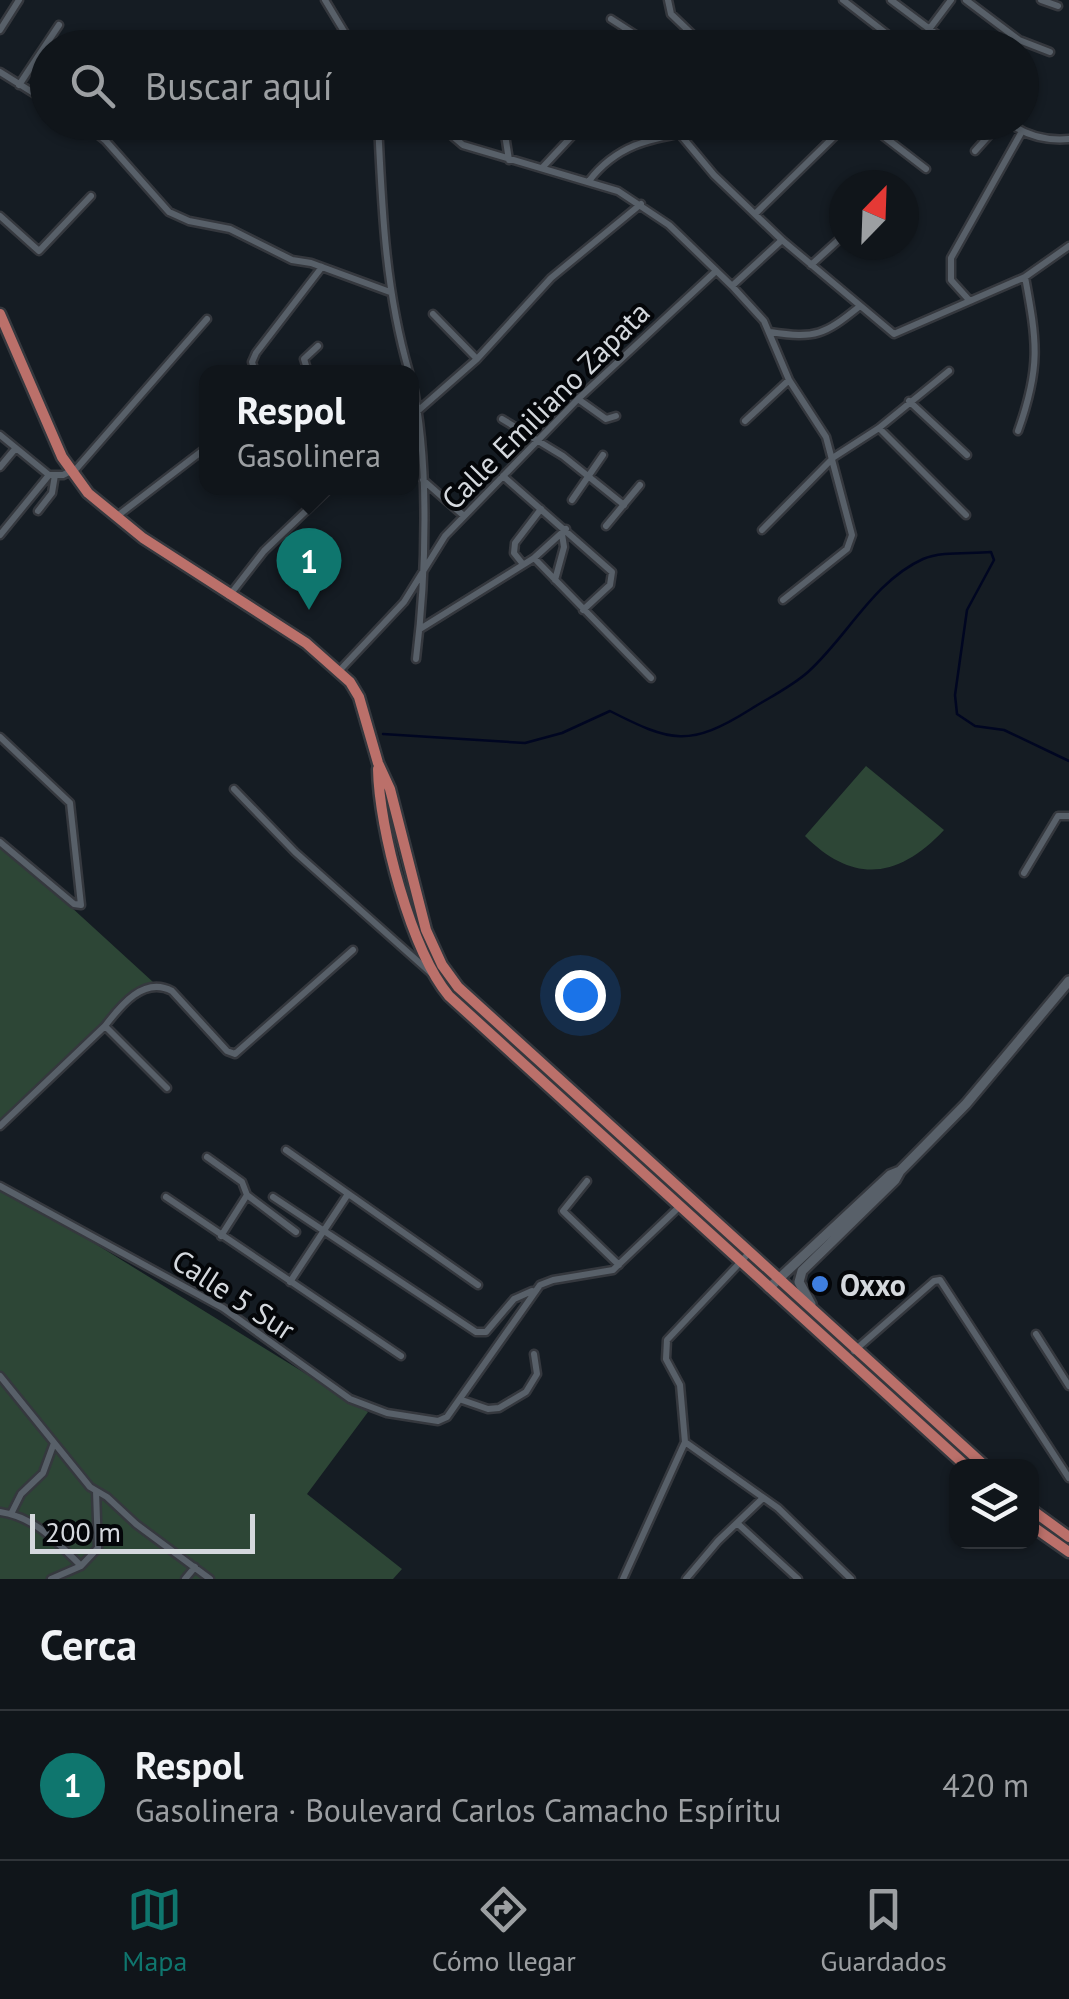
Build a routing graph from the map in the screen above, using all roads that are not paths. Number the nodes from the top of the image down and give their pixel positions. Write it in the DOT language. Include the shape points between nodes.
graph roads {
  1 [pos="20,0"];
  2 [pos="325,0"];
  3 [pos="668,0"];
  4 [pos="843,0"];
  5 [pos="891,0"];
  6 [pos="950,0"];
  7 [pos="966,0"];
  8 [pos="1041,0"];
  9 [pos="1058,6"];
  10 [pos="611,19"];
  11 [pos="59,25"];
  12 [pos="930,29"];
  13 [pos="0,30"];
  14 [pos="56,30"];
  15 [pos="343,30"];
  16 [pos="628,30"];
  17 [pos="688,30"];
  18 [pos="882,30"];
  19 [pos="1006,30"];
  20 [pos="1039,48"];
  21 [pos="1050,52"];
  22 [pos="30,68"];
  23 [pos="0,72"];
  24 [pos="19,85"];
  25 [pos="30,91"];
  26 [pos="1039,137"];
  27 [pos="1069,138"];
  28 [pos="105,140"];
  29 [pos="379,140"];
  30 [pos="453,140"];
  31 [pos="505,140"];
  32 [pos="568,140"];
  33 [pos="648,140"];
  34 [pos="685,140"];
  35 [pos="831,140"];
  36 [pos="889,140"];
  37 [pos="987,140"];
  38 [pos="1017,140"];
  39 [pos="976,151"];
  40 [pos="508,160"];
  41 [pos="541,169"];
  42 [pos="926,169"];
  43 [pos="590,181"];
  44 [pos="92,196"];
  45 [pos="641,204"];
  46 [pos="755,214"];
  47 [pos="0,216"];
  48 [pos="782,240"];
  49 [pos="1069,246"];
  50 [pos="829,248"];
  51 [pos="811,264"];
  52 [pos="322,267"];
  53 [pos="716,271"];
  54 [pos="1024,277"];
  55 [pos="732,286"];
  56 [pos="390,292"];
  57 [pos="969,300"];
  58 [pos="860,306"];
  59 [pos="0,314"];
  60 [pos="432,314"];
  61 [pos="207,319"];
  62 [pos="770,332"];
  63 [pos="318,346"];
  64 [pos="476,359"];
  65 [pos="253,365"];
  66 [pos="306,365"];
  67 [pos="407,365"];
  68 [pos="949,370"];
  69 [pos="789,380"];
  70 [pos="578,400"];
  71 [pos="910,401"];
  72 [pos="419,410"];
  73 [pos="616,416"];
  74 [pos="502,419"];
  75 [pos="746,421"];
  76 [pos="879,428"];
  77 [pos="1018,431"];
  78 [pos="0,435"];
  79 [pos="538,441"];
  80 [pos="14,449"];
  81 [pos="419,451"];
  82 [pos="199,453"];
  83 [pos="603,455"];
  84 [pos="966,455"];
  85 [pos="834,457"];
  86 [pos="0,466"];
  87 [pos="71,473"];
  88 [pos="52,475"];
  89 [pos="504,476"];
  90 [pos="588,476"];
  91 [pos="422,479"];
  92 [pos="640,486"];
  93 [pos="323,495"];
  94 [pos="572,500"];
  95 [pos="624,505"];
  96 [pos="541,509"];
  97 [pos="38,511"];
  98 [pos="966,515"];
  99 [pos="464,516"];
  100 [pos="114,518"];
  101 [pos="606,526"];
  102 [pos="762,530"];
  103 [pos="564,532"];
  104 [pos="0,535"];
  105 [pos="534,558"];
  106 [pos="522,563"];
  107 [pos="422,572"];
  108 [pos="555,580"];
  109 [pos="228,596"];
  110 [pos="783,600"];
  111 [pos="583,610"];
  112 [pos="420,629"];
  113 [pos="416,659"];
  114 [pos="340,670"];
  115 [pos="651,678"];
  116 [pos="0,737"];
  117 [pos="378,763"];
  118 [pos="234,789"];
  119 [pos="1069,816"];
  120 [pos="0,842"];
  121 [pos="1024,874"];
  122 [pos="354,950"];
  123 [pos="432,974"];
  124 [pos="1069,981"];
  125 [pos="105,1026"];
  126 [pos="167,1088"];
  127 [pos="0,1126"];
  128 [pos="286,1150"];
  129 [pos="207,1158"];
  130 [pos="900,1171"];
  131 [pos="588,1181"];
  132 [pos="0,1186"];
  133 [pos="348,1194"];
  134 [pos="247,1195"];
  135 [pos="166,1196"];
  136 [pos="273,1197"];
  137 [pos="679,1207"];
  138 [pos="324,1230"];
  139 [pos="296,1232"];
  140 [pos="220,1236"];
  141 [pos="745,1258"];
  142 [pos="619,1265"];
  143 [pos="790,1266"];
  144 [pos="799,1276"];
  145 [pos="777,1278"];
  146 [pos="290,1282"];
  147 [pos="478,1285"];
  148 [pos="768,1288"];
  149 [pos="533,1291"];
  150 [pos="814,1310"];
  151 [pos="1036,1334"];
  152 [pos="856,1348"];
  153 [pos="534,1354"];
  154 [pos="401,1356"];
  155 [pos="848,1359"];
  156 [pos="0,1376"];
  157 [pos="1069,1386"];
  158 [pos="462,1400"];
  159 [pos="54,1442"];
  160 [pos="685,1442"];
  161 [pos="958,1459"];
  162 [pos="977,1459"];
  163 [pos="1069,1478"];
  164 [pos="96,1491"];
  165 [pos="764,1498"];
  166 [pos="0,1512"];
  167 [pos="11,1514"];
  168 [pos="1039,1515"];
  169 [pos="737,1522"];
  170 [pos="1039,1531"];
  171 [pos="1069,1537"];
  172 [pos="1069,1552"];
  173 [pos="80,1566"];
  174 [pos="195,1567"];
  175 [pos="51,1579"];
  176 [pos="186,1579"];
  177 [pos="210,1579"];
  178 [pos="623,1579"];
  179 [pos="686,1579"];
  180 [pos="798,1579"];
  181 [pos="850,1579"];
  1 -- 13 [label="street"];
  2 -- 15 [label="street"];
  3 -- 17 [label="street" via="671,14"];
  4 -- 18 [label="street"];
  5 -- 12 [label="street"];
  6 -- 12 [label="street"];
  7 -- 19 [label="street"];
  8 -- 9 [label="street"];
  10 -- 16 [label="street"];
  11 -- 14 [label="street"];
  20 -- 21 [label="street"];
  22 -- 24 [label="street"];
  23 -- 24 [label="street"];
  24 -- 25 [label="street"];
  26 -- 27 [label="street"];
  28 -- 52 [label="street" via="157,202 181,219 230,229"];
  29 -- 56 [label="street"];
  30 -- 40 [label="street"];
  31 -- 40 [label="street"];
  32 -- 41 [label="street"];
  33 -- 43 [label="street" via="612,156"];
  34 -- 46 [label="street"];
  35 -- 46 [label="street"];
  36 -- 42 [label="street"];
  37 -- 39 [label="street"];
  38 -- 57 [label="street" via="952,258 951,280"];
  40 -- 41 [label="street"];
  41 -- 43 [label="street"];
  43 -- 45 [label="street"];
  44 -- 47 [label="street" via="38,251"];
  45 -- 53 [label="street"];
  45 -- 64 [label="street" via="551,278"];
  46 -- 48 [label="street"];
  48 -- 51 [label="street"];
  48 -- 55 [label="street"];
  49 -- 54 [label="street"];
  50 -- 51 [label="street"];
  51 -- 58 [label="street"];
  52 -- 56 [label="street"];
  52 -- 65 [label="street"];
  53 -- 55 [label="street"];
  53 -- 70 [label="street, Calle Emiliano Zapata"];
  54 -- 57 [label="street"];
  54 -- 77 [label="street" via="1037,344"];
  55 -- 62 [label="street"];
  56 -- 67 [label="street"];
  57 -- 58 [label="street" via="894,334"];
  58 -- 62 [label="street" via="814,337"];
  59 -- 87 [label="main road"];
  60 -- 64 [label="street"];
  61 -- 87 [label="street"];
  62 -- 69 [label="street"];
  63 -- 66 [label="street"];
  64 -- 72 [label="street"];
  68 -- 71 [label="street"];
  69 -- 75 [label="street"];
  69 -- 85 [label="street"];
  70 -- 73 [label="street" via="602,417"];
  70 -- 79 [label="street, Calle Emiliano Zapata"];
  71 -- 76 [label="street"];
  71 -- 84 [label="street"];
  74 -- 79 [label="street"];
  76 -- 85 [label="street"];
  76 -- 98 [label="street"];
  78 -- 80 [label="street"];
  79 -- 89 [label="street, Calle Emiliano Zapata"];
  79 -- 90 [label="street"];
  80 -- 86 [label="street"];
  80 -- 88 [label="street"];
  81 -- 91 [label="street"];
  82 -- 100 [label="street"];
  83 -- 90 [label="street"];
  85 -- 102 [label="street"];
  85 -- 110 [label="street" via="851,542"];
  87 -- 88 [label="street"];
  87 -- 100 [label="main road"];
  88 -- 97 [label="street" via="52,493"];
  88 -- 104 [label="street"];
  89 -- 96 [label="street"];
  89 -- 99 [label="street, Calle Emiliano Zapata"];
  90 -- 94 [label="street"];
  90 -- 95 [label="street"];
  91 -- 99 [label="street"];
  91 -- 107 [label="street"];
  92 -- 95 [label="street"];
  93 -- 109 [label="street"];
  95 -- 101 [label="street"];
  96 -- 103 [label="street"];
  96 -- 106 [label="street" via="515,543"];
  99 -- 107 [label="street, Calle Emiliano Zapata"];
  100 -- 109 [label="main road"];
  103 -- 105 [label="street"];
  103 -- 108 [label="street"];
  103 -- 111 [label="street" via="613,576"];
  105 -- 106 [label="street"];
  105 -- 108 [label="street"];
  106 -- 112 [label="street"];
  107 -- 112 [label="street"];
  107 -- 114 [label="street, Calle Emiliano Zapata" via="404,602"];
  108 -- 111 [label="street"];
  109 -- 114 [label="main road"];
  111 -- 115 [label="street"];
  112 -- 113 [label="street"];
  114 -- 117 [label="main road" via="360,698"];
  116 -- 120 [label="street" via="72,806 78,906"];
  117 -- 123 [label="main road" via="378,792 399,878"];
  117 -- 141 [label="main road" via="426,930 450,978"];
  118 -- 123 [label="street"];
  119 -- 121 [label="street" via="1058,816"];
  122 -- 125 [label="street" via="235,1054 172,991 158,986 136,994"];
  123 -- 137 [label="main road"];
  124 -- 130 [label="main road"];
  125 -- 126 [label="street"];
  125 -- 127 [label="street"];
  128 -- 133 [label="street"];
  129 -- 134 [label="street" via="242,1182"];
  130 -- 143 [label="main road"];
  130 -- 144 [label="main road"];
  131 -- 142 [label="street" via="563,1211"];
  132 -- 158 [label="street, Calle 5 Sur" via="223,1308 350,1399 387,1413 438,1420"];
  133 -- 138 [label="street"];
  133 -- 147 [label="street"];
  134 -- 139 [label="street"];
  134 -- 140 [label="street"];
  135 -- 140 [label="street"];
  136 -- 138 [label="street"];
  137 -- 141 [label="main road"];
  137 -- 142 [label="street"];
  138 -- 146 [label="street"];
  138 -- 149 [label="street" via="476,1332 486,1332 514,1299"];
  140 -- 146 [label="street"];
  141 -- 145 [label="main road"];
  141 -- 148 [label="main road"];
  141 -- 160 [label="street" via="667,1340"];
  142 -- 149 [label="street"];
  143 -- 144 [label="main road"];
  143 -- 145 [label="main road"];
  144 -- 150 [label="main road"];
  145 -- 148 [label="main road"];
  145 -- 150 [label="main road"];
  146 -- 154 [label="street"];
  148 -- 155 [label="main road"];
  149 -- 158 [label="street"];
  150 -- 152 [label="main road"];
  151 -- 157 [label="street"];
  152 -- 155 [label="street"];
  152 -- 162 [label="main road"];
  152 -- 163 [label="street" via="940,1280"];
  153 -- 158 [label="street" via="537,1374 526,1392 499,1408"];
  155 -- 161 [label="main road"];
  156 -- 159 [label="street"];
  159 -- 164 [label="street"];
  159 -- 167 [label="street" via="43,1474"];
  160 -- 165 [label="street"];
  160 -- 178 [label="street"];
  164 -- 173 [label="street" via="98,1548"];
  164 -- 174 [label="street"];
  165 -- 169 [label="street"];
  165 -- 181 [label="street"];
  166 -- 167 [label="street"];
  167 -- 173 [label="street" via="42,1529"];
  168 -- 171 [label="main road"];
  169 -- 179 [label="street"];
  169 -- 180 [label="street"];
  170 -- 172 [label="main road"];
  173 -- 175 [label="street"];
  174 -- 176 [label="street"];
  174 -- 177 [label="street"];
}
